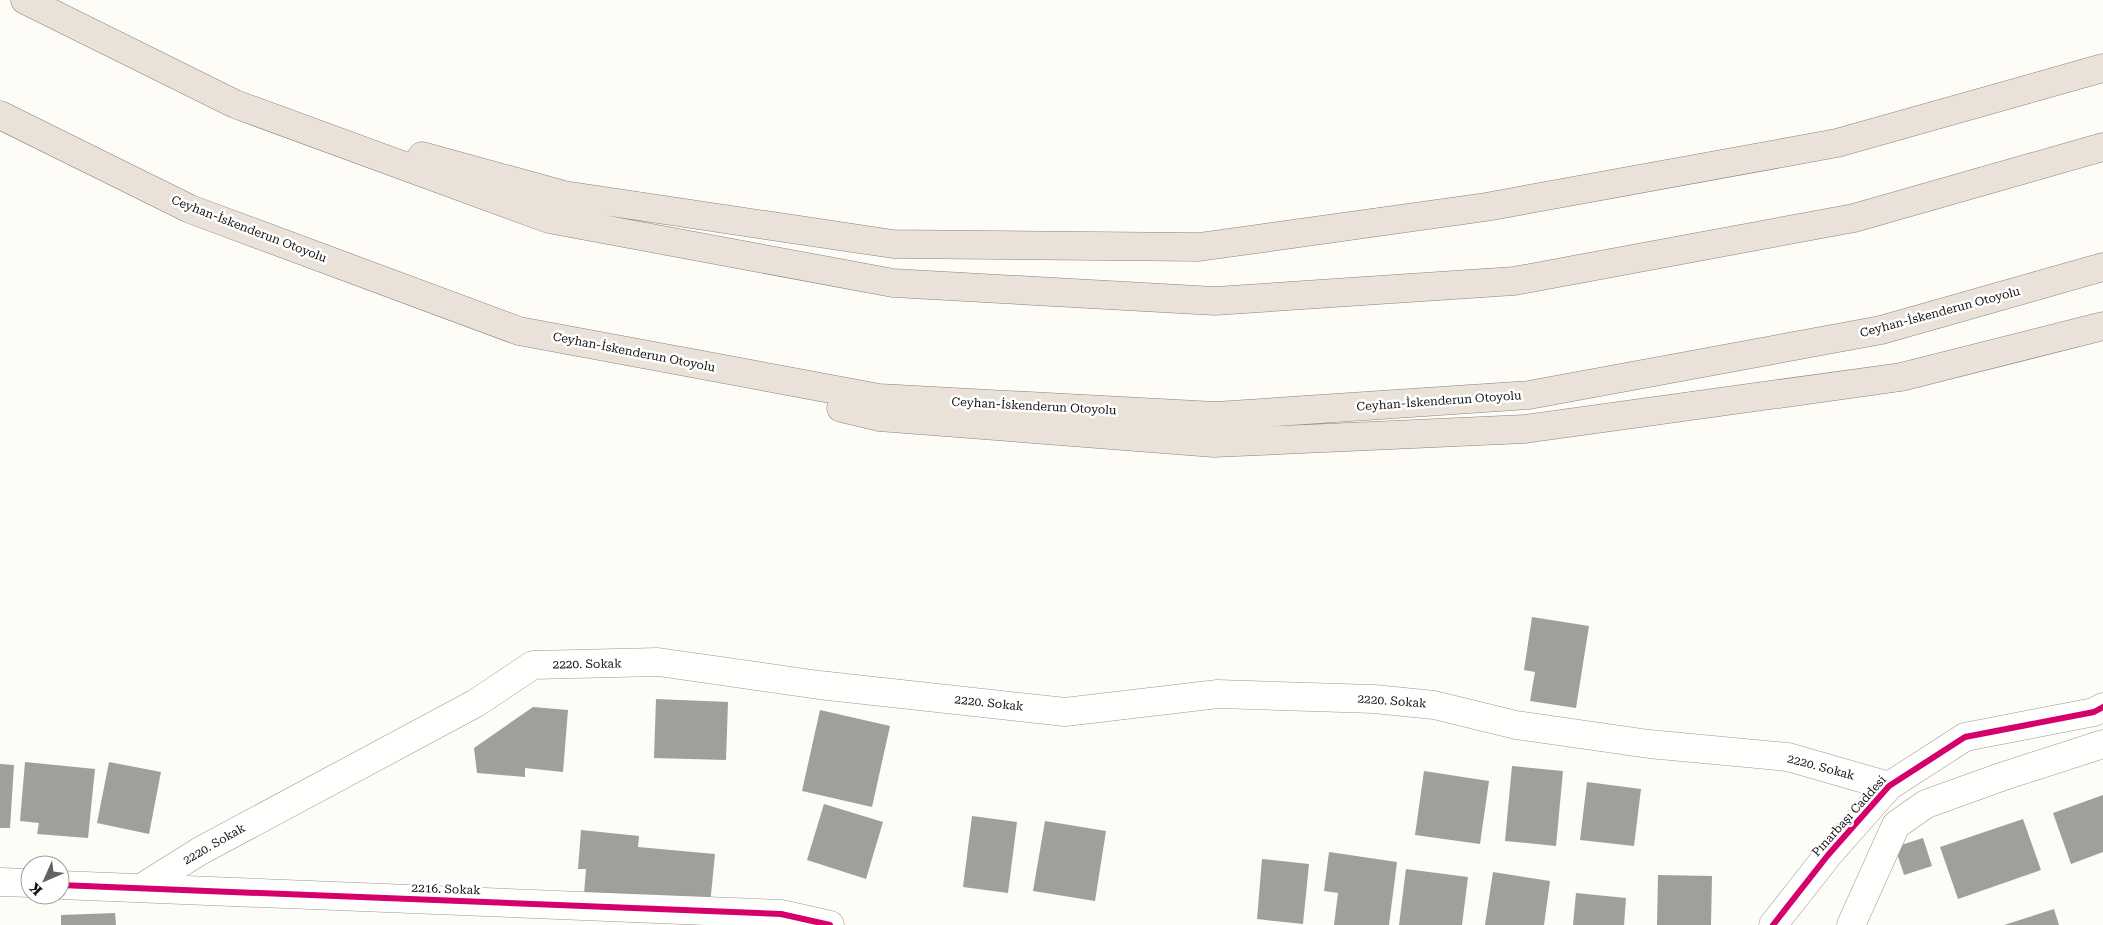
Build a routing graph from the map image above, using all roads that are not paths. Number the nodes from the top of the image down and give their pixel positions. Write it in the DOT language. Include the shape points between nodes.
graph roads {
  1 [pos="25,0"];
  2 [pos="2103,68"];
  3 [pos="235,104"];
  4 [pos="0,115"];
  5 [pos="2103,147"];
  6 [pos="2103,266"];
  7 [pos="2103,326"];
  8 [pos="519,331"];
  9 [pos="2103,707"];
  10 [pos="2103,744"];
  11 [pos="1888,786"];
  12 [pos="0,882"];
  13 [pos="20,883"];
  14 [pos="70,885"];
  15 [pos="141,888"];
  16 [pos="830,925"];
  17 [pos="1773,925"];
  18 [pos="1852,925"];
  1 -- 3 [label="highway"];
  2 -- 3 [label="highway" via="1837,142 1486,207 1199,247 893,244 564,195"];
  3 -- 5 [label="highway" via="548,219 893,283 1215,301 1514,281 1854,218"];
  4 -- 8 [label="highway, Ceyhan-İskenderun Otoyolu" via="190,209"];
  6 -- 8 [label="highway, Ceyhan-İskenderun Otoyolu" via="1881,330 1529,395 1216,416 879,398"];
  7 -- 8 [label="highway" via="1901,376 1525,429 1214,443 879,417"];
  9 -- 11 [label="street, Pınarbaşı Caddesi" via="2094,712 1965,737"];
  10 -- 18 [label="street" via="1926,804 1896,826"];
  11 -- 15 [label="street, 2220. Sokak" via="1788,757 1649,744 1516,725 1434,705 1374,699 1218,694 1065,712 818,685 658,662 533,665 476,703 200,851"];
  11 -- 17 [label="street, Pınarbaşı Caddesi"];
  12 -- 13 [label="street"];
  14 -- 15 [label="street, 2216. Sokak"];
  15 -- 16 [label="street, 2216. Sokak" via="781,914"];
}
